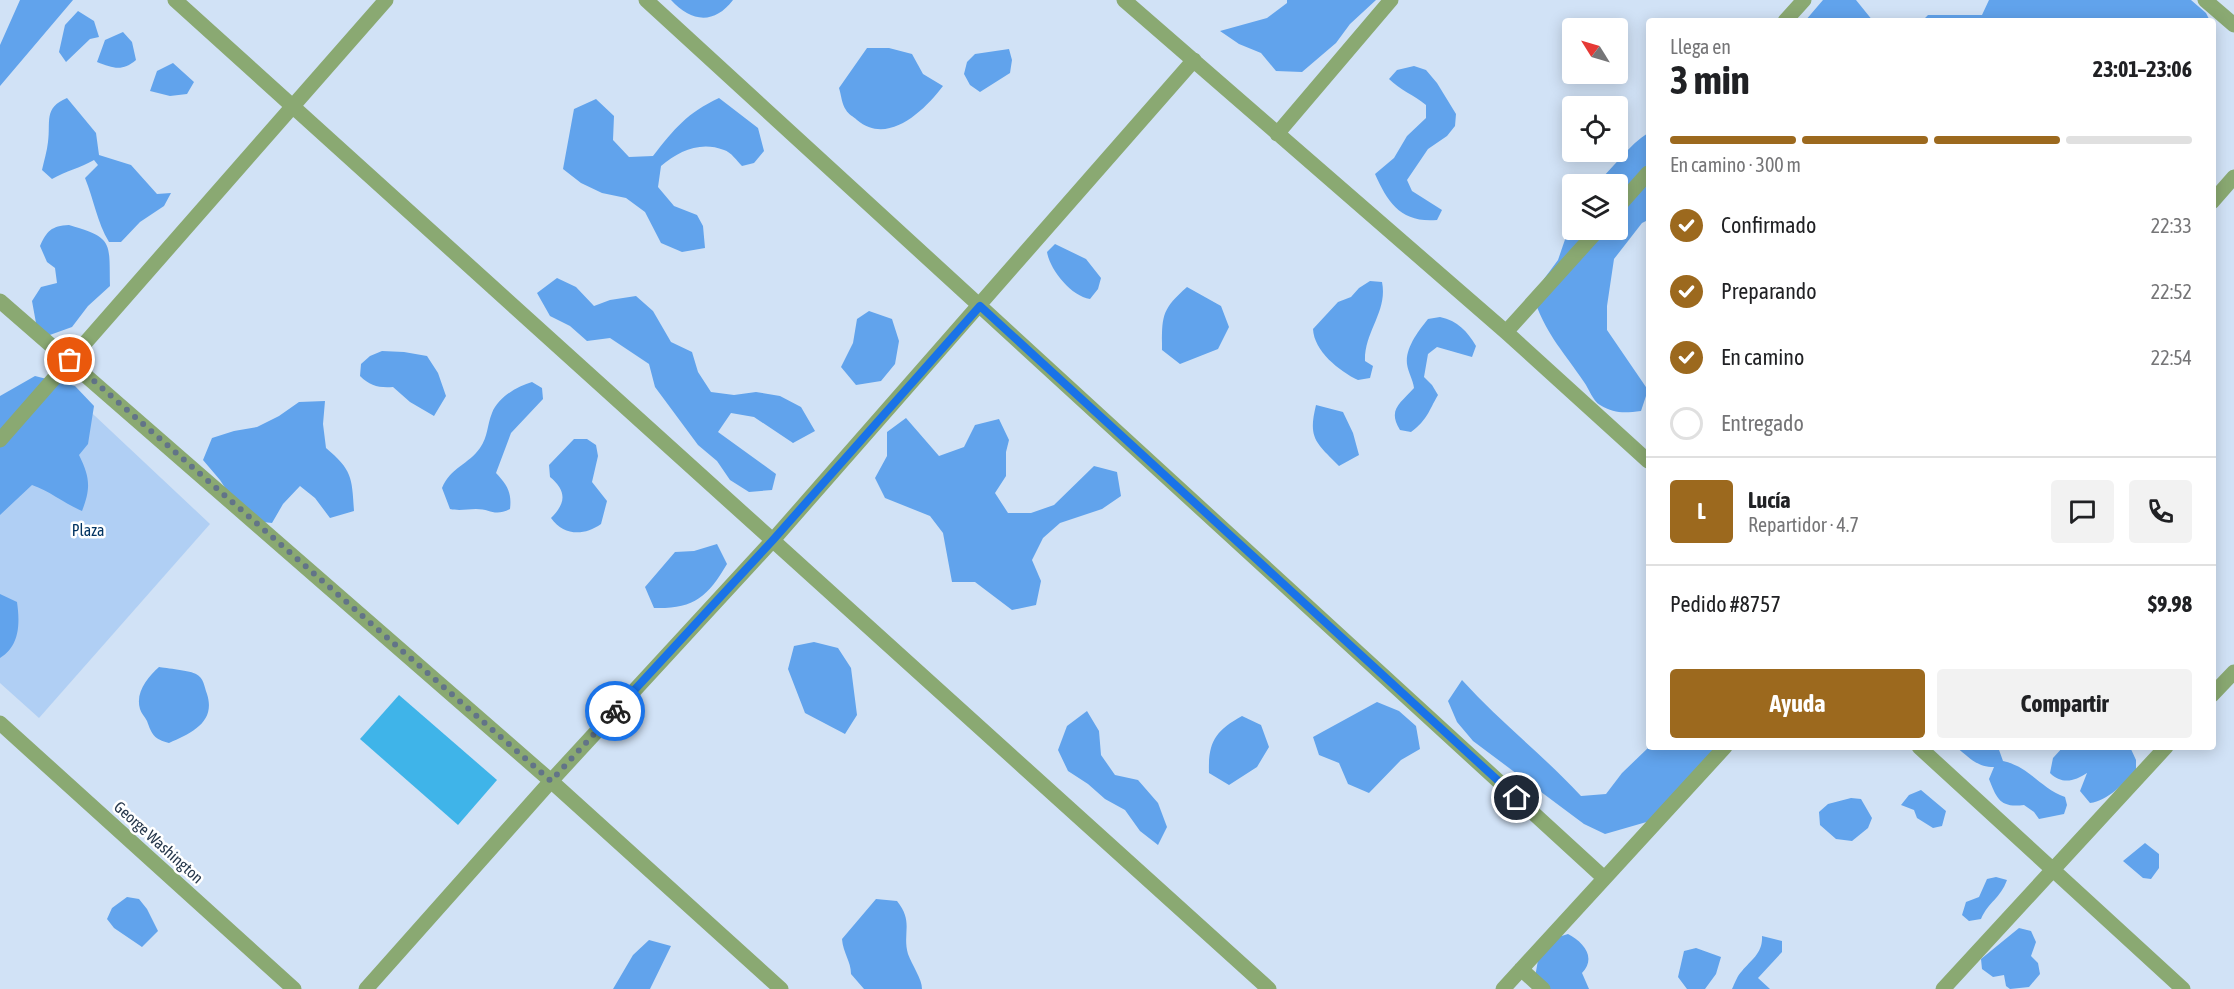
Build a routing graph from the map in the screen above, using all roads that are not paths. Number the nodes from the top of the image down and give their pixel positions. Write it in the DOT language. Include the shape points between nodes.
graph roads {
  1 [pos="175,0"];
  2 [pos="386,0"];
  3 [pos="646,0"];
  4 [pos="1124,0"];
  5 [pos="1391,0"];
  6 [pos="1804,0"];
  7 [pos="2205,0"];
  8 [pos="1788,18"];
  9 [pos="2234,25"];
  10 [pos="1194,60"];
  11 [pos="291,108"];
  12 [pos="1277,134"];
  13 [pos="1646,175"];
  14 [pos="2234,177"];
  15 [pos="1628,196"];
  16 [pos="2216,197"];
  17 [pos="1589,240"];
  18 [pos="0,301"];
  19 [pos="980,306"];
  20 [pos="1506,332"];
  21 [pos="70,360"];
  22 [pos="0,440"];
  23 [pos="1646,459"];
  24 [pos="773,540"];
  25 [pos="2234,672"];
  26 [pos="2216,691"];
  27 [pos="0,723"];
  28 [pos="1722,750"];
  29 [pos="1922,750"];
  30 [pos="2163,750"];
  31 [pos="551,781"];
  32 [pos="2053,870"];
  33 [pos="1603,877"];
  34 [pos="1521,969"];
  35 [pos="294,989"];
  36 [pos="366,989"];
  37 [pos="781,989"];
  38 [pos="1269,989"];
  39 [pos="1503,989"];
  40 [pos="1543,989"];
  41 [pos="1943,989"];
  42 [pos="2183,989"];
  1 -- 11 [label="street"];
  2 -- 11 [label="street"];
  3 -- 19 [label="street"];
  4 -- 10 [label="street"];
  5 -- 12 [label="street"];
  6 -- 8 [label="street"];
  7 -- 9 [label="street"];
  10 -- 12 [label="street"];
  10 -- 19 [label="street"];
  11 -- 21 [label="street"];
  11 -- 24 [label="street"];
  12 -- 20 [label="street"];
  13 -- 15 [label="street"];
  14 -- 16 [label="street"];
  17 -- 20 [label="street"];
  18 -- 21 [label="street"];
  19 -- 24 [label="street"];
  19 -- 33 [label="street"];
  20 -- 23 [label="street"];
  21 -- 22 [label="street"];
  21 -- 31 [label="street"];
  24 -- 31 [label="street"];
  24 -- 38 [label="street"];
  25 -- 26 [label="street"];
  27 -- 35 [label="street, George Washington"];
  28 -- 33 [label="street"];
  29 -- 32 [label="street"];
  30 -- 32 [label="street"];
  31 -- 36 [label="street"];
  31 -- 37 [label="street"];
  32 -- 41 [label="street"];
  32 -- 42 [label="street"];
  33 -- 34 [label="street"];
  34 -- 39 [label="street"];
  34 -- 40 [label="street"];
}
